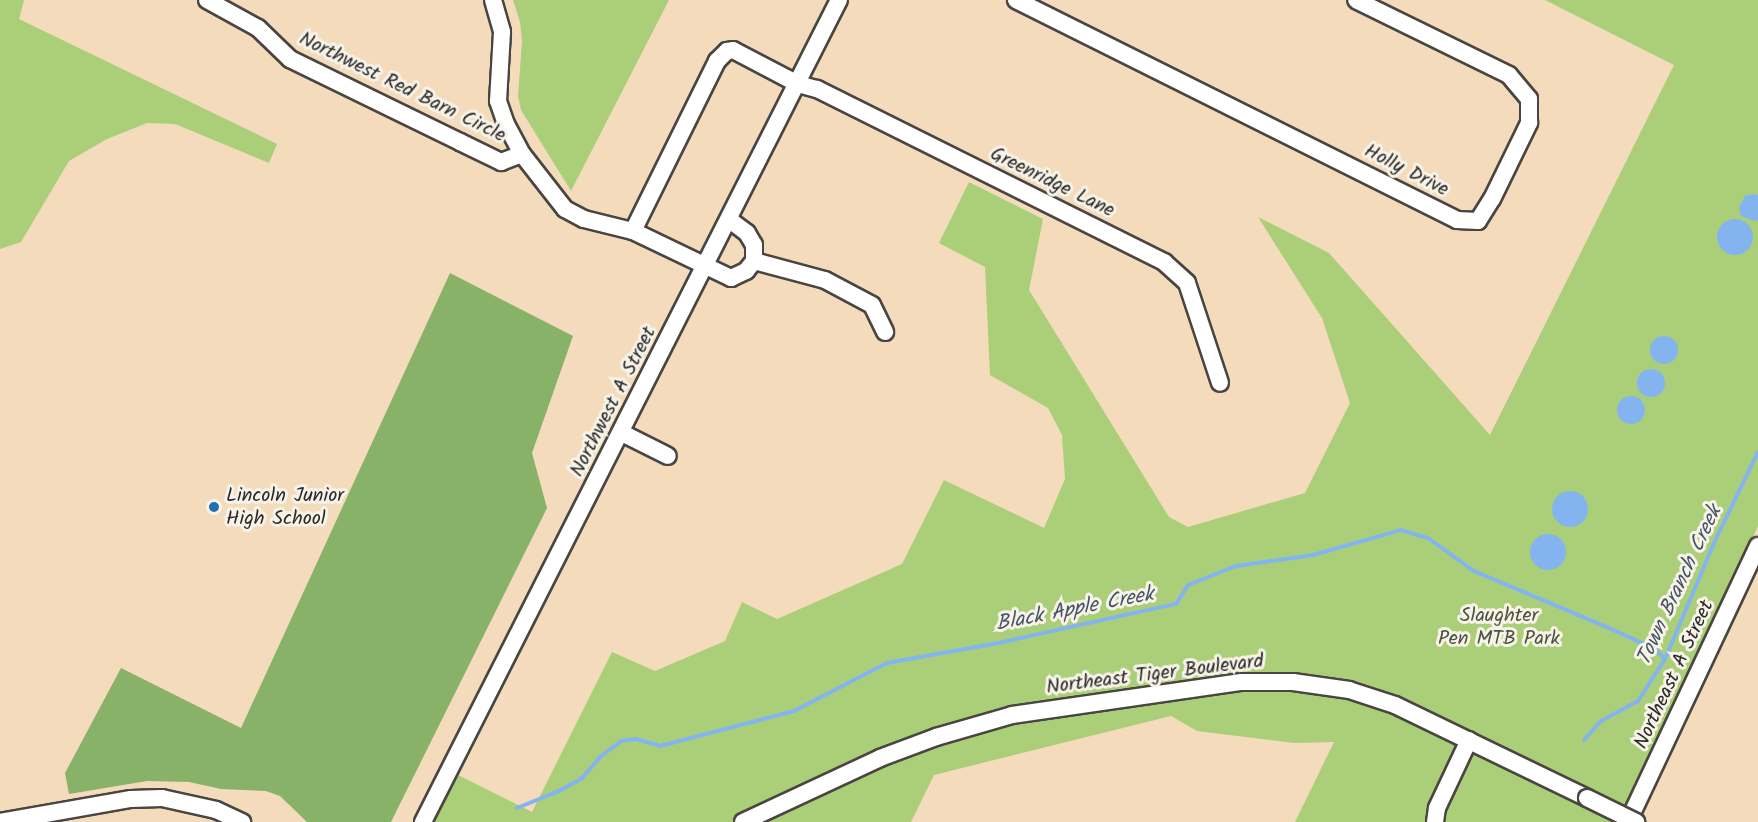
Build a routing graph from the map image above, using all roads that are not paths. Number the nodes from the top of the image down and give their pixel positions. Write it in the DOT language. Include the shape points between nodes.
graph roads {
  1 [pos="207,0"];
  2 [pos="493,0"];
  3 [pos="839,0"];
  4 [pos="1016,0"];
  5 [pos="1356,0"];
  6 [pos="798,84"];
  7 [pos="522,154"];
  8 [pos="730,220"];
  9 [pos="633,231"];
  10 [pos="754,261"];
  11 [pos="706,268"];
  12 [pos="885,332"];
  13 [pos="1220,383"];
  14 [pos="622,433"];
  15 [pos="668,456"];
  16 [pos="1758,546"];
  17 [pos="1469,740"];
  18 [pos="0,822"];
  19 [pos="242,822"];
  20 [pos="423,822"];
  21 [pos="743,822"];
  22 [pos="1435,822"];
  23 [pos="1628,822"];
  24 [pos="1636,822"];
  1 -- 7 [label="street, Northwest Red Barn Circle" via="258,28 290,59 501,162"];
  2 -- 7 [label="street" via="502,32 498,101"];
  3 -- 6 [label="street, Northwest A Street"];
  4 -- 5 [label="street, Holly Drive" via="1457,220 1478,221 1529,123 1529,99 1509,75"];
  6 -- 8 [label="street, Northwest A Street"];
  6 -- 9 [label="street, Greenridge Lane" via="733,50 722,55"];
  6 -- 13 [label="street, Greenridge Lane" via="817,89 1164,262 1187,283"];
  7 -- 9 [label="street" via="565,209 584,219"];
  8 -- 10 [label="street" via="747,233 754,245"];
  8 -- 11 [label="street, Northwest A Street"];
  9 -- 11 [label="street"];
  10 -- 11 [label="street" via="746,271 731,278"];
  10 -- 12 [label="street" via="825,280 872,305"];
  11 -- 14 [label="street, Northwest A Street"];
  14 -- 15 [label="street"];
  14 -- 20 [label="street, Northwest A Street"];
  16 -- 23 [label="street, Northeast A Street"];
  17 -- 21 [label="street, Northeast Tiger Boulevard" via="1395,705 1349,690 1293,682 1242,682 1012,715 880,758"];
  17 -- 22 [label="street" via="1437,808"];
  17 -- 24 [label="street, Northeast Tiger Boulevard, bridge"];
  18 -- 19 [label="street" via="131,799 162,798 216,810"];
}
